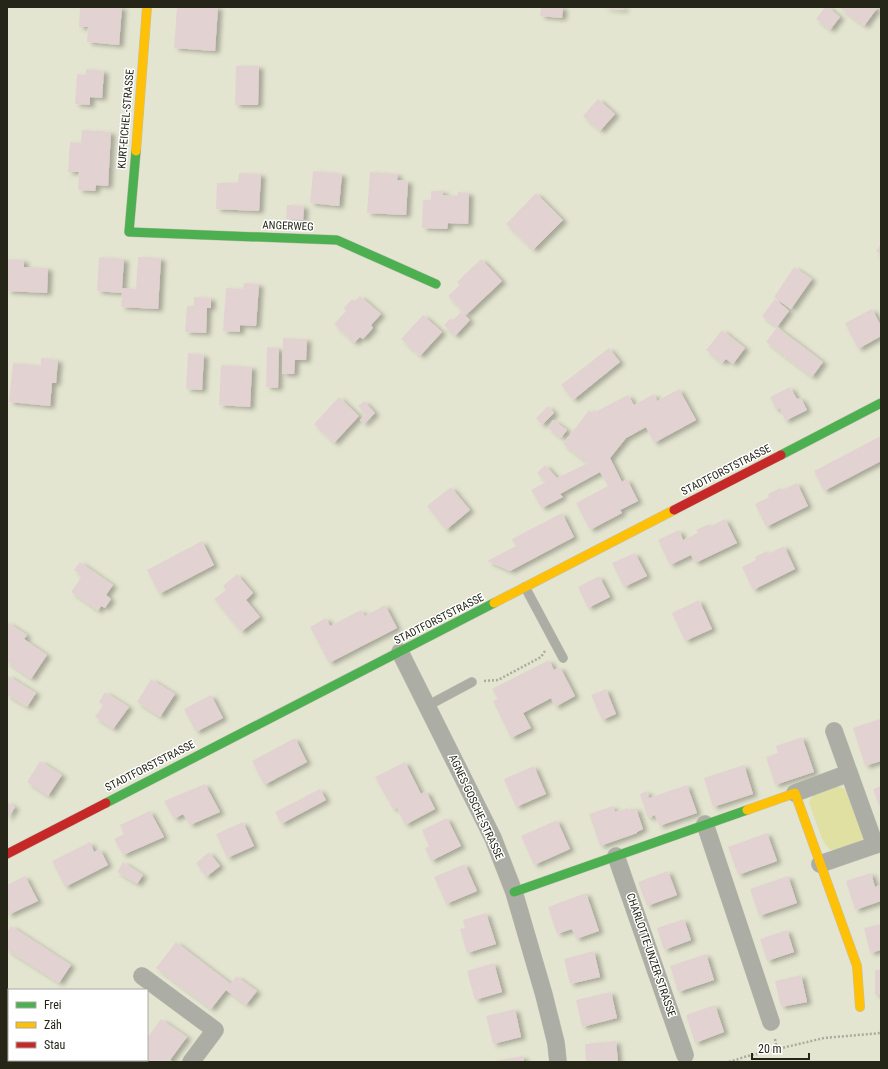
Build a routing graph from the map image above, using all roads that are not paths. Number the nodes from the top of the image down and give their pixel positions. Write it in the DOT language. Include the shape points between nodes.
graph roads {
  1 [pos="147,7"];
  2 [pos="129,232"];
  3 [pos="436,284"];
  4 [pos="881,403"];
  5 [pos="525,587"];
  6 [pos="400,652"];
  7 [pos="563,658"];
  8 [pos="472,682"];
  9 [pos="427,706"];
  10 [pos="834,731"];
  11 [pos="849,773"];
  12 [pos="795,793"];
  13 [pos="705,824"];
  14 [pos="878,844"];
  15 [pos="7,854"];
  16 [pos="616,856"];
  17 [pos="820,864"];
  18 [pos="514,892"];
  19 [pos="142,976"];
  20 [pos="860,1007"];
  21 [pos="771,1022"];
  22 [pos="685,1054"];
  23 [pos="191,1062"];
  24 [pos="558,1062"];
  1 -- 2 [label="street, KURT-EICHEL-STRASSE"];
  2 -- 3 [label="street, ANGERWEG" via="337,240"];
  4 -- 5 [label="street, STADTFORSTSTRASSE"];
  5 -- 6 [label="street, STADTFORSTSTRASSE"];
  5 -- 7 [label="lane"];
  6 -- 9 [label="street, AGNES-GOSCHE-STRASSE"];
  6 -- 15 [label="street, STADTFORSTSTRASSE"];
  8 -- 9 [label="lane"];
  9 -- 18 [label="street, AGNES-GOSCHE-STRASSE" via="493,838"];
  10 -- 11 [label="street"];
  11 -- 12 [label="street"];
  11 -- 14 [label="street"];
  12 -- 13 [label="street"];
  12 -- 17 [label="street"];
  13 -- 16 [label="street"];
  13 -- 21 [label="street"];
  14 -- 17 [label="street"];
  16 -- 18 [label="street"];
  16 -- 22 [label="street, CHARLOTTE-UNZER-STRASSE"];
  17 -- 20 [label="street" via="857,966"];
  18 -- 24 [label="street, AGNES-GOSCHE-STRASSE" via="544,996"];
  19 -- 23 [label="street" via="215,1030"];
}
